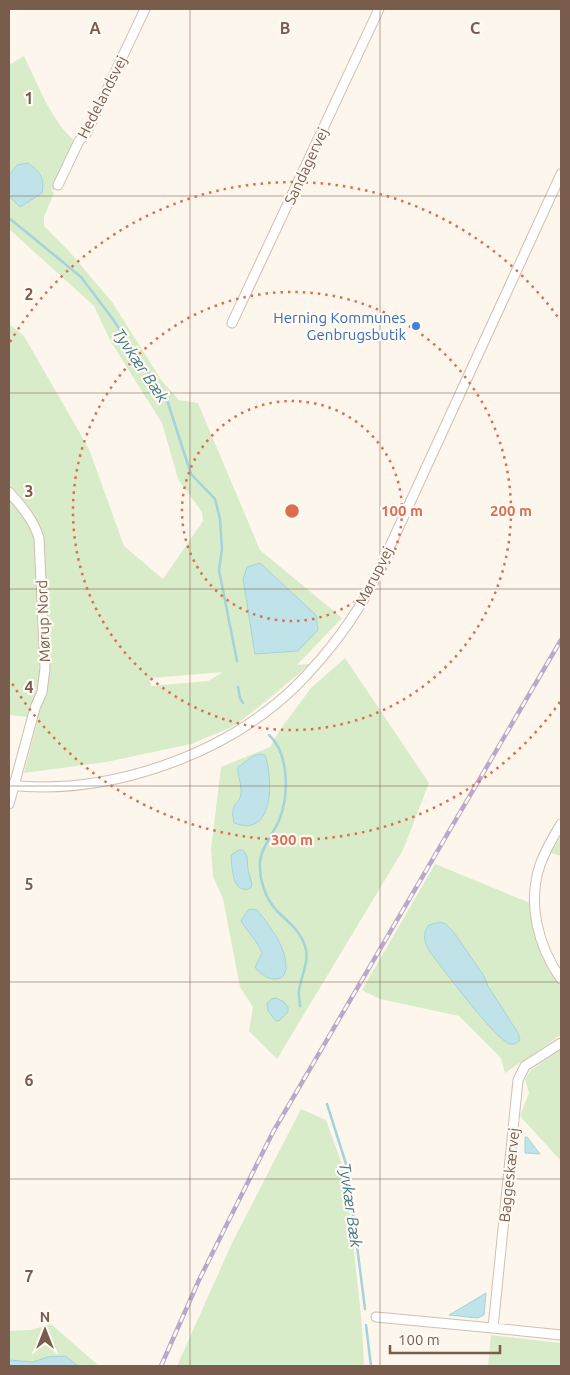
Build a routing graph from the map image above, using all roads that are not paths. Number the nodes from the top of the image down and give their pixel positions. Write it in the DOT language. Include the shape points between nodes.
graph roads {
  1 [pos="145,9"];
  2 [pos="379,9"];
  3 [pos="561,174"];
  4 [pos="58,185"];
  5 [pos="232,323"];
  6 [pos="9,492"];
  7 [pos="11,785"];
  8 [pos="9,804"];
  9 [pos="561,824"];
  10 [pos="561,979"];
  11 [pos="561,1043"];
  12 [pos="376,1317"];
  13 [pos="493,1328"];
  14 [pos="561,1336"];
  1 -- 4 [label="street, Hedelandsvej" via="86,134 79,141"];
  2 -- 5 [label="street, Sandagervej"];
  3 -- 7 [label="street, Mørupvej" via="374,581 322,657 294,688 266,711 195,753 116,779 60,786"];
  6 -- 7 [label="street, Mørup Nord" via="28,513 39,538 45,668 42,692"];
  7 -- 8 [label="street"];
  9 -- 10 [label="street" via="540,866 534,899 536,926"];
  11 -- 13 [label="street, Baggeskærvej" via="525,1066 518,1080"];
  12 -- 13 [label="street"];
  13 -- 14 [label="street"];
}
